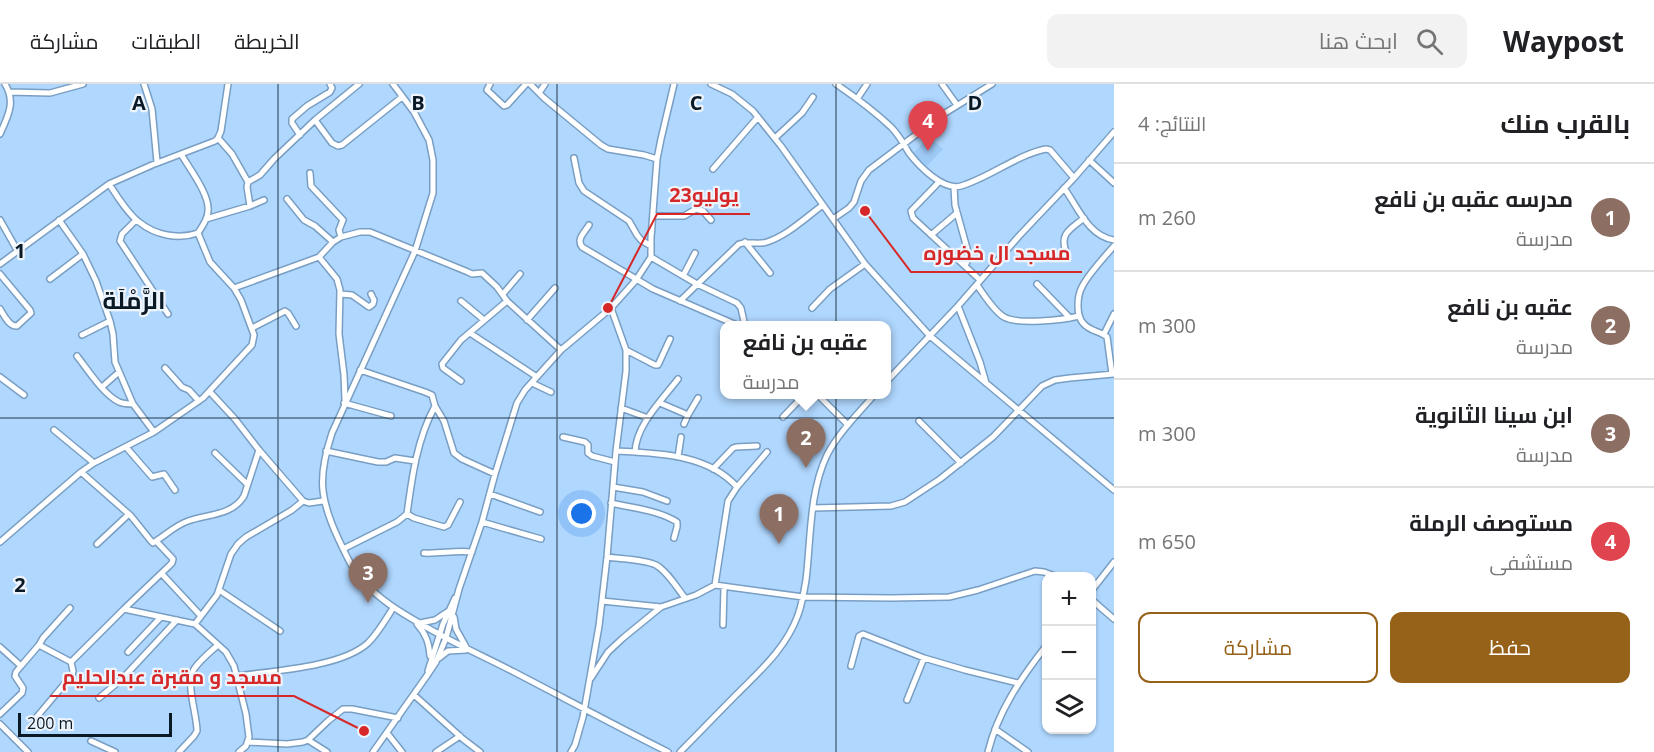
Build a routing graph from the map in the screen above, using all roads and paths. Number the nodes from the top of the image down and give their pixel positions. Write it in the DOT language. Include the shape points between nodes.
graph roads {
  1 [pos="5,84"];
  2 [pos="83,84"];
  3 [pos="144,84"];
  4 [pos="228,84"];
  5 [pos="330,84"];
  6 [pos="359,84"];
  7 [pos="393,84"];
  8 [pos="490,84"];
  9 [pos="528,84"];
  10 [pos="545,84"];
  11 [pos="674,84"];
  12 [pos="711,84"];
  13 [pos="836,84"];
  14 [pos="867,84"];
  15 [pos="942,84"];
  16 [pos="992,84"];
  17 [pos="9,92"];
  18 [pos="539,93"];
  19 [pos="402,97"];
  20 [pos="813,97"];
  21 [pos="857,99"];
  22 [pos="957,105"];
  23 [pos="758,117"];
  24 [pos="315,120"];
  25 [pos="1114,132"];
  26 [pos="0,134"];
  27 [pos="300,135"];
  28 [pos="218,138"];
  29 [pos="775,138"];
  30 [pos="904,143"];
  31 [pos="181,154"];
  32 [pos="574,158"];
  33 [pos="657,159"];
  34 [pos="1089,160"];
  35 [pos="157,162"];
  36 [pos="713,169"];
  37 [pos="310,173"];
  38 [pos="1074,178"];
  39 [pos="248,182"];
  40 [pos="939,182"];
  41 [pos="1114,183"];
  42 [pos="109,184"];
  43 [pos="954,187"];
  44 [pos="1064,188"];
  45 [pos="287,199"];
  46 [pos="264,200"];
  47 [pos="823,205"];
  48 [pos="250,206"];
  49 [pos="957,213"];
  50 [pos="653,216"];
  51 [pos="1084,218"];
  52 [pos="59,219"];
  53 [pos="206,219"];
  54 [pos="833,219"];
  55 [pos="0,220"];
  56 [pos="136,220"];
  57 [pos="711,220"];
  58 [pos="590,225"];
  59 [pos="198,233"];
  60 [pos="931,235"];
  61 [pos="341,237"];
  62 [pos="1114,240"];
  63 [pos="333,242"];
  64 [pos="745,242"];
  65 [pos="651,246"];
  66 [pos="1114,246"];
  67 [pos="17,250"];
  68 [pos="415,251"];
  69 [pos="1066,252"];
  70 [pos="695,253"];
  71 [pos="83,254"];
  72 [pos="319,256"];
  73 [pos="651,257"];
  74 [pos="0,264"];
  75 [pos="865,264"];
  76 [pos="965,266"];
  77 [pos="770,273"];
  78 [pos="0,274"];
  79 [pos="520,274"];
  80 [pos="683,276"];
  81 [pos="50,279"];
  82 [pos="636,280"];
  83 [pos="978,283"];
  84 [pos="697,284"];
  85 [pos="1037,284"];
  86 [pos="234,288"];
  87 [pos="555,288"];
  88 [pos="340,294"];
  89 [pos="371,294"];
  90 [pos="503,294"];
  91 [pos="461,301"];
  92 [pos="507,301"];
  93 [pos="680,301"];
  94 [pos="958,306"];
  95 [pos="611,308"];
  96 [pos="812,308"];
  97 [pos="0,309"];
  98 [pos="168,314"];
  99 [pos="1114,314"];
  100 [pos="1079,316"];
  101 [pos="1070,318"];
  102 [pos="484,320"];
  103 [pos="527,320"];
  104 [pos="110,321"];
  105 [pos="727,321"];
  106 [pos="745,321"];
  107 [pos="296,326"];
  108 [pos="252,328"];
  109 [pos="470,333"];
  110 [pos="1104,334"];
  111 [pos="82,335"];
  112 [pos="930,336"];
  113 [pos="670,339"];
  114 [pos="561,350"];
  115 [pos="626,350"];
  116 [pos="77,356"];
  117 [pos="165,368"];
  118 [pos="360,370"];
  119 [pos="119,372"];
  120 [pos="1113,374"];
  121 [pos="0,377"];
  122 [pos="537,377"];
  123 [pos="891,377"];
  124 [pos="678,379"];
  125 [pos="461,381"];
  126 [pos="532,383"];
  127 [pos="986,383"];
  128 [pos="102,387"];
  129 [pos="551,392"];
  130 [pos="210,393"];
  131 [pos="24,395"];
  132 [pos="698,398"];
  133 [pos="800,399"];
  134 [pos="822,399"];
  135 [pos="871,399"];
  136 [pos="199,401"];
  137 [pos="345,402"];
  138 [pos="660,403"];
  139 [pos="133,404"];
  140 [pos="435,406"];
  141 [pos="621,408"];
  142 [pos="1018,411"];
  143 [pos="391,416"];
  144 [pos="688,416"];
  145 [pos="783,417"];
  146 [pos="648,418"];
  147 [pos="919,421"];
  148 [pos="684,424"];
  149 [pos="848,425"];
  150 [pos="54,430"];
  151 [pos="154,432"];
  152 [pos="563,437"];
  153 [pos="681,437"];
  154 [pos="757,446"];
  155 [pos="126,447"];
  156 [pos="259,450"];
  157 [pos="326,451"];
  158 [pos="616,451"];
  159 [pos="636,452"];
  160 [pos="767,452"];
  161 [pos="215,453"];
  162 [pos="678,457"];
  163 [pos="415,461"];
  164 [pos="615,462"];
  165 [pos="94,463"];
  166 [pos="961,464"];
  167 [pos="713,469"];
  168 [pos="81,472"];
  169 [pos="495,474"];
  170 [pos="247,484"];
  171 [pos="613,487"];
  172 [pos="737,487"];
  173 [pos="175,490"];
  174 [pos="1114,490"];
  175 [pos="490,494"];
  176 [pos="303,501"];
  177 [pos="323,501"];
  178 [pos="667,501"];
  179 [pos="460,502"];
  180 [pos="611,503"];
  181 [pos="813,508"];
  182 [pos="540,512"];
  183 [pos="129,514"];
  184 [pos="407,514"];
  185 [pos="482,522"];
  186 [pos="674,537"];
  187 [pos="541,539"];
  188 [pos="0,542"];
  189 [pos="156,542"];
  190 [pos="97,544"];
  191 [pos="343,549"];
  192 [pos="472,552"];
  193 [pos="424,553"];
  194 [pos="607,557"];
  195 [pos="1114,562"];
  196 [pos="1042,572"];
  197 [pos="162,574"];
  198 [pos="715,585"];
  199 [pos="1096,585"];
  200 [pos="724,587"];
  201 [pos="219,590"];
  202 [pos="803,597"];
  203 [pos="685,598"];
  204 [pos="602,601"];
  205 [pos="1096,603"];
  206 [pos="661,607"];
  207 [pos="70,608"];
  208 [pos="393,608"];
  209 [pos="124,609"];
  210 [pos="451,610"];
  211 [pos="201,616"];
  212 [pos="161,617"];
  213 [pos="412,619"];
  214 [pos="1114,619"];
  215 [pos="177,620"];
  216 [pos="419,623"];
  217 [pos="195,624"];
  218 [pos="723,625"];
  219 [pos="280,631"];
  220 [pos="439,635"];
  221 [pos="446,638"];
  222 [pos="39,645"];
  223 [pos="218,645"];
  224 [pos="0,647"];
  225 [pos="468,649"];
  226 [pos="128,652"];
  227 [pos="1042,652"];
  228 [pos="924,658"];
  229 [pos="433,662"];
  230 [pos="71,663"];
  231 [pos="21,666"];
  232 [pos="851,666"];
  233 [pos="237,676"];
  234 [pos="590,678"];
  235 [pos="1018,683"];
  236 [pos="414,695"];
  237 [pos="99,698"];
  238 [pos="907,700"];
  239 [pos="584,710"];
  240 [pos="0,714"];
  241 [pos="398,718"];
  242 [pos="35,719"];
  243 [pos="0,724"];
  244 [pos="995,729"];
  245 [pos="387,733"];
  246 [pos="460,736"];
  247 [pos="308,740"];
  248 [pos="91,741"];
  249 [pos="248,742"];
  250 [pos="28,752"];
  251 [pos="115,752"];
  252 [pos="179,752"];
  253 [pos="239,752"];
  254 [pos="327,752"];
  255 [pos="373,752"];
  256 [pos="402,752"];
  257 [pos="436,752"];
  258 [pos="480,752"];
  259 [pos="571,752"];
  260 [pos="668,752"];
  261 [pos="680,752"];
  262 [pos="988,752"];
  263 [pos="1028,752"];
  1 -- 17 [label="street"];
  2 -- 17 [label="street" via="50,93"];
  3 -- 35 [label="street" via="152,109"];
  4 -- 28 [label="street"];
  5 -- 27 [label="street" via="330,92 292,119"];
  6 -- 24 [label="street"];
  7 -- 19 [label="street"];
  8 -- 9 [label="street" via="488,90 504,106"];
  9 -- 18 [label="street"];
  10 -- 18 [label="street"];
  11 -- 33 [label="street"];
  12 -- 23 [label="street" via="732,94"];
  13 -- 21 [label="street"];
  14 -- 21 [label="street"];
  15 -- 22 [label="street"];
  16 -- 22 [label="street"];
  17 -- 26 [label="street" via="10,106"];
  18 -- 33 [label="street" via="608,149"];
  19 -- 24 [label="street" via="342,145 332,143"];
  19 -- 68 [label="street" via="429,140 433,160 433,193"];
  20 -- 29 [label="street"];
  21 -- 30 [label="street" via="881,117"];
  22 -- 30 [label="street"];
  23 -- 29 [label="street"];
  23 -- 36 [label="street"];
  24 -- 27 [label="street"];
  25 -- 34 [label="street"];
  27 -- 39 [label="street"];
  28 -- 31 [label="street"];
  28 -- 39 [label="street"];
  29 -- 47 [label="street"];
  30 -- 40 [label="street" via="916,161"];
  30 -- 54 [label="street" via="869,170 854,202"];
  31 -- 35 [label="street"];
  31 -- 53 [label="street" via="207,200"];
  32 -- 65 [label="street" via="584,191 629,221 636,235"];
  33 -- 50 [label="street"];
  34 -- 38 [label="street"];
  34 -- 41 [label="street"];
  35 -- 42 [label="street"];
  37 -- 61 [label="street" via="311,186 343,220"];
  38 -- 43 [label="street" via="1046,149"];
  38 -- 44 [label="street"];
  39 -- 48 [label="street"];
  40 -- 43 [label="street"];
  40 -- 60 [label="street" via="911,213"];
  42 -- 52 [label="street"];
  42 -- 56 [label="street"];
  43 -- 49 [label="street"];
  44 -- 51 [label="street"];
  44 -- 83 [label="street"];
  45 -- 63 [label="street" via="304,220"];
  46 -- 48 [label="street"];
  47 -- 54 [label="street"];
  47 -- 64 [label="street" via="779,237 765,243"];
  48 -- 53 [label="street"];
  49 -- 60 [label="street"];
  49 -- 76 [label="street" via="968,252"];
  50 -- 57 [label="street" via="684,216 696,209"];
  50 -- 65 [label="street"];
  51 -- 62 [label="street" via="1096,233"];
  51 -- 69 [label="street" via="1065,233"];
  52 -- 67 [label="street"];
  52 -- 71 [label="street"];
  53 -- 59 [label="street"];
  54 -- 75 [label="street"];
  55 -- 67 [label="street"];
  56 -- 59 [label="street" via="173,236"];
  56 -- 98 [label="street" via="120,241"];
  58 -- 82 [label="street" via="579,239 582,247"];
  59 -- 86 [label="street" via="210,262"];
  60 -- 76 [label="street"];
  61 -- 63 [label="street"];
  61 -- 68 [label="street" via="370,232"];
  63 -- 72 [label="street"];
  64 -- 77 [label="street"];
  64 -- 84 [label="street" via="731,250"];
  65 -- 73 [label="street"];
  66 -- 100 [label="street" via="1082,286"];
  67 -- 74 [label="street"];
  68 -- 90 [label="street" via="472,274 482,273"];
  68 -- 118 [label="street"];
  70 -- 80 [label="street"];
  71 -- 81 [label="street"];
  71 -- 104 [label="street"];
  72 -- 86 [label="street"];
  72 -- 88 [label="street" via="337,279"];
  73 -- 80 [label="street"];
  73 -- 82 [label="street"];
  75 -- 96 [label="street" via="830,289"];
  75 -- 112 [label="street"];
  76 -- 83 [label="street"];
  78 -- 97 [label="street" via="31,313 15,327"];
  79 -- 90 [label="street"];
  80 -- 84 [label="street"];
  82 -- 93 [label="street"];
  82 -- 95 [label="street"];
  83 -- 94 [label="street"];
  83 -- 101 [label="street" via="1006,318"];
  84 -- 93 [label="street"];
  84 -- 106 [label="street" via="738,303"];
  85 -- 101 [label="street"];
  86 -- 108 [label="street"];
  87 -- 103 [label="street"];
  88 -- 89 [label="street" via="352,295 369,307 374,300"];
  88 -- 137 [label="street"];
  90 -- 92 [label="street"];
  91 -- 102 [label="street"];
  92 -- 102 [label="street"];
  92 -- 103 [label="street"];
  93 -- 105 [label="street"];
  94 -- 112 [label="street"];
  94 -- 127 [label="street"];
  95 -- 114 [label="street"];
  95 -- 115 [label="street"];
  99 -- 110 [label="street"];
  100 -- 101 [label="street"];
  100 -- 110 [label="street" via="1084,325"];
  102 -- 109 [label="street"];
  103 -- 114 [label="street"];
  104 -- 111 [label="street"];
  104 -- 119 [label="street"];
  107 -- 108 [label="street" via="285,311"];
  108 -- 130 [label="street" via="252,345"];
  109 -- 122 [label="street"];
  109 -- 125 [label="street" via="442,364"];
  110 -- 120 [label="street"];
  112 -- 123 [label="street"];
  112 -- 127 [label="street"];
  113 -- 115 [label="street" via="658,366"];
  114 -- 122 [label="street"];
  115 -- 141 [label="street"];
  116 -- 128 [label="street"];
  117 -- 136 [label="street"];
  118 -- 137 [label="street"];
  118 -- 140 [label="street" via="425,392 432,396"];
  119 -- 128 [label="street"];
  119 -- 139 [label="street"];
  120 -- 142 [label="street" via="1048,383"];
  121 -- 131 [label="street"];
  122 -- 126 [label="street"];
  124 -- 138 [label="street"];
  126 -- 129 [label="street"];
  126 -- 169 [label="street" via="517,403"];
  127 -- 142 [label="street"];
  128 -- 139 [label="street" via="121,403"];
  130 -- 136 [label="street"];
  130 -- 156 [label="street"];
  132 -- 144 [label="street"];
  133 -- 145 [label="street"];
  134 -- 149 [label="street"];
  135 -- 149 [label="street"];
  136 -- 151 [label="street"];
  137 -- 143 [label="street"];
  137 -- 157 [label="street"];
  138 -- 144 [label="street"];
  138 -- 146 [label="street"];
  139 -- 151 [label="street"];
  140 -- 163 [label="street"];
  140 -- 169 [label="street" via="457,456"];
  141 -- 146 [label="street"];
  141 -- 158 [label="street"];
  142 -- 166 [label="street"];
  142 -- 174 [label="street"];
  144 -- 148 [label="street"];
  146 -- 159 [label="street" via="636,441"];
  147 -- 166 [label="street"];
  149 -- 181 [label="street" via="828,454"];
  150 -- 165 [label="street"];
  151 -- 155 [label="street"];
  152 -- 164 [label="street" via="585,442 592,456"];
  153 -- 162 [label="street"];
  154 -- 167 [label="street" via="733,448"];
  155 -- 165 [label="street"];
  155 -- 173 [label="street" via="152,477 165,475"];
  156 -- 170 [label="street"];
  156 -- 176 [label="street"];
  157 -- 163 [label="street" via="378,462 395,458"];
  157 -- 177 [label="street"];
  158 -- 159 [label="street"];
  158 -- 164 [label="street"];
  159 -- 162 [label="street"];
  160 -- 172 [label="street"];
  161 -- 170 [label="street"];
  162 -- 167 [label="street"];
  163 -- 184 [label="street"];
  164 -- 171 [label="street"];
  165 -- 168 [label="street"];
  166 -- 181 [label="street" via="905,502 891,506"];
  167 -- 172 [label="street"];
  168 -- 183 [label="street"];
  168 -- 188 [label="street"];
  169 -- 175 [label="street"];
  170 -- 189 [label="street" via="242,499 235,505 179,525"];
  171 -- 178 [label="street"];
  171 -- 180 [label="street"];
  172 -- 198 [label="street" via="725,513"];
  175 -- 182 [label="street"];
  175 -- 185 [label="street"];
  176 -- 177 [label="street"];
  176 -- 201 [label="street" via="238,544"];
  177 -- 191 [label="street"];
  179 -- 184 [label="street" via="444,528"];
  180 -- 186 [label="street" via="672,519 677,522"];
  180 -- 194 [label="street"];
  181 -- 202 [label="street"];
  183 -- 189 [label="street" via="152,543"];
  183 -- 190 [label="street"];
  184 -- 191 [label="street"];
  185 -- 187 [label="street"];
  185 -- 192 [label="street"];
  189 -- 197 [label="street" via="173,561"];
  191 -- 208 [label="street" via="361,579"];
  192 -- 193 [label="street"];
  192 -- 210 [label="street"];
  194 -- 203 [label="street" via="656,566"];
  194 -- 204 [label="street"];
  195 -- 199 [label="street"];
  196 -- 202 [label="street" via="949,597"];
  197 -- 209 [label="street"];
  197 -- 211 [label="street"];
  198 -- 200 [label="street"];
  198 -- 203 [label="street"];
  200 -- 202 [label="street"];
  200 -- 218 [label="street"];
  201 -- 211 [label="street"];
  201 -- 219 [label="street"];
  202 -- 261 [label="street" via="799,615 781,648"];
  203 -- 206 [label="street"];
  204 -- 206 [label="street"];
  204 -- 234 [label="street"];
  205 -- 214 [label="street"];
  206 -- 234 [label="street" via="608,652"];
  207 -- 222 [label="street"];
  208 -- 213 [label="street"];
  208 -- 233 [label="street" via="369,642 355,653 333,661"];
  209 -- 212 [label="street"];
  209 -- 230 [label="street"];
  210 -- 216 [label="street" via="435,620"];
  210 -- 220 [label="street"];
  210 -- 221 [label="street"];
  210 -- 225 [label="street" via="456,629"];
  211 -- 217 [label="street"];
  212 -- 215 [label="street"];
  212 -- 226 [label="street"];
  213 -- 216 [label="street"];
  213 -- 229 [label="street" via="429,643"];
  215 -- 217 [label="street"];
  215 -- 237 [label="street"];
  216 -- 220 [label="street"];
  217 -- 223 [label="street"];
  220 -- 221 [label="street"];
  220 -- 229 [label="street"];
  221 -- 225 [label="street"];
  221 -- 229 [label="street"];
  222 -- 230 [label="street"];
  222 -- 231 [label="street"];
  223 -- 233 [label="street"];
  223 -- 252 [label="street" via="192,673 197,731"];
  224 -- 231 [label="street"];
  225 -- 229 [label="street" via="448,651"];
  225 -- 239 [label="street"];
  227 -- 235 [label="street"];
  228 -- 232 [label="street" via="863,634 859,636"];
  228 -- 235 [label="street"];
  228 -- 238 [label="street"];
  229 -- 236 [label="street"];
  230 -- 242 [label="street" via="72,675"];
  231 -- 240 [label="street" via="15,675 22,693"];
  233 -- 249 [label="street"];
  234 -- 239 [label="street"];
  235 -- 244 [label="street"];
  236 -- 241 [label="street"];
  236 -- 246 [label="street"];
  239 -- 259 [label="street"];
  239 -- 260 [label="street"];
  241 -- 245 [label="street"];
  241 -- 247 [label="street" via="343,709"];
  243 -- 250 [label="street"];
  244 -- 262 [label="street"];
  244 -- 263 [label="street"];
  245 -- 255 [label="street"];
  245 -- 256 [label="street"];
  246 -- 257 [label="street"];
  246 -- 258 [label="street"];
  247 -- 249 [label="street" via="296,744"];
  247 -- 254 [label="street"];
  248 -- 251 [label="street"];
  249 -- 253 [label="street"];
}
